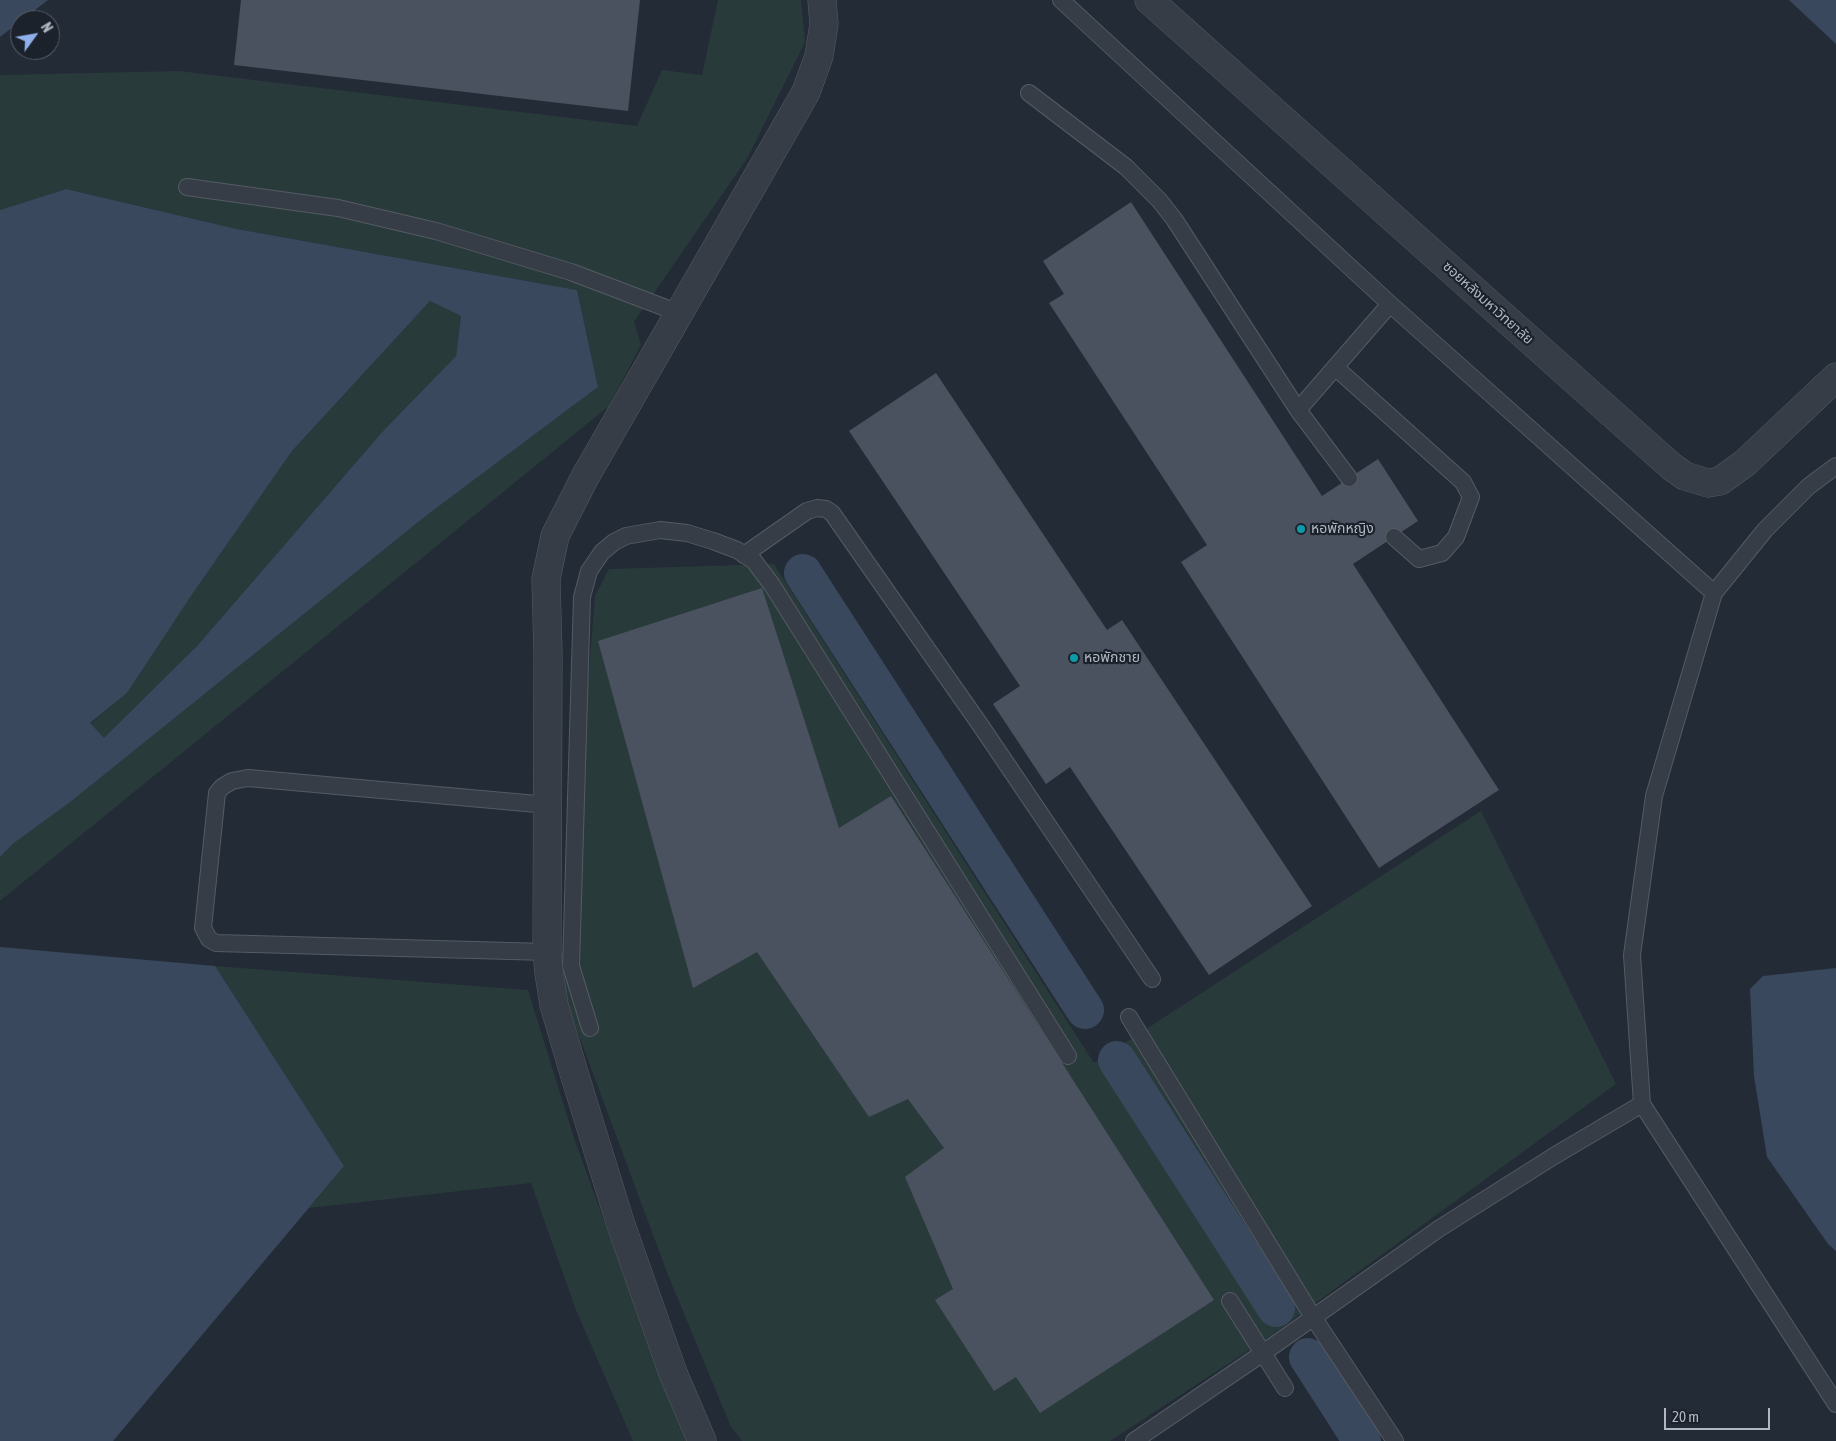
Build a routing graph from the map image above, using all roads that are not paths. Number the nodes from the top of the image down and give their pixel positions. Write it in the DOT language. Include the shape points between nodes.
graph roads {
  1 [pos="822,0"];
  2 [pos="1061,0"];
  3 [pos="1149,0"];
  4 [pos="1029,93"];
  5 [pos="187,187"];
  6 [pos="1390,304"];
  7 [pos="679,313"];
  8 [pos="1335,367"];
  9 [pos="1836,377"];
  10 [pos="1298,410"];
  11 [pos="1836,466"];
  12 [pos="1349,478"];
  13 [pos="1394,537"];
  14 [pos="744,555"];
  15 [pos="1714,593"];
  16 [pos="548,805"];
  17 [pos="547,952"];
  18 [pos="1152,979"];
  19 [pos="1129,1017"];
  20 [pos="590,1028"];
  21 [pos="1068,1056"];
  22 [pos="1642,1104"];
  23 [pos="1230,1301"];
  24 [pos="1313,1317"];
  25 [pos="1263,1353"];
  26 [pos="1285,1388"];
  27 [pos="1836,1404"];
  28 [pos="702,1441"];
  29 [pos="1134,1441"];
  30 [pos="1395,1441"];
  1 -- 7 [label="street" via="824,24 819,56 806,92"];
  2 -- 6 [label="lane"];
  3 -- 9 [label="street, ซอยหลังมหาวิทยาลัย" via="1672,467 1686,476 1708,483 1720,481 1746,463"];
  4 -- 10 [label="lane" via="1126,166 1159,200"];
  5 -- 7 [label="lane" via="338,208 436,231 570,272"];
  6 -- 8 [label="lane"];
  6 -- 15 [label="lane"];
  7 -- 16 [label="street" via="585,477 551,551 546,579"];
  8 -- 10 [label="lane"];
  8 -- 13 [label="lane" via="1463,482 1472,497 1456,537 1442,552 1419,559"];
  10 -- 12 [label="lane"];
  11 -- 15 [label="lane" via="1809,486 1765,530"];
  14 -- 18 [label="lane" via="807,512 816,508 832,512"];
  14 -- 20 [label="lane" via="696,536 660,530 626,536 614,542 602,552 589,571 582,596 572,966"];
  14 -- 21 [label="lane" via="754,561 772,585"];
  15 -- 22 [label="lane" via="1654,796 1632,955"];
  16 -- 17 [label="street"];
  16 -- 17 [label="lane" via="248,778 232,781 217,793 203,928 216,944"];
  17 -- 28 [label="street" via="554,1005 618,1213 673,1373"];
  19 -- 24 [label="lane"];
  22 -- 24 [label="lane" via="1440,1228"];
  22 -- 27 [label="lane"];
  23 -- 25 [label="lane"];
  24 -- 25 [label="lane"];
  24 -- 30 [label="lane"];
  25 -- 26 [label="lane"];
  25 -- 29 [label="lane"];
}
